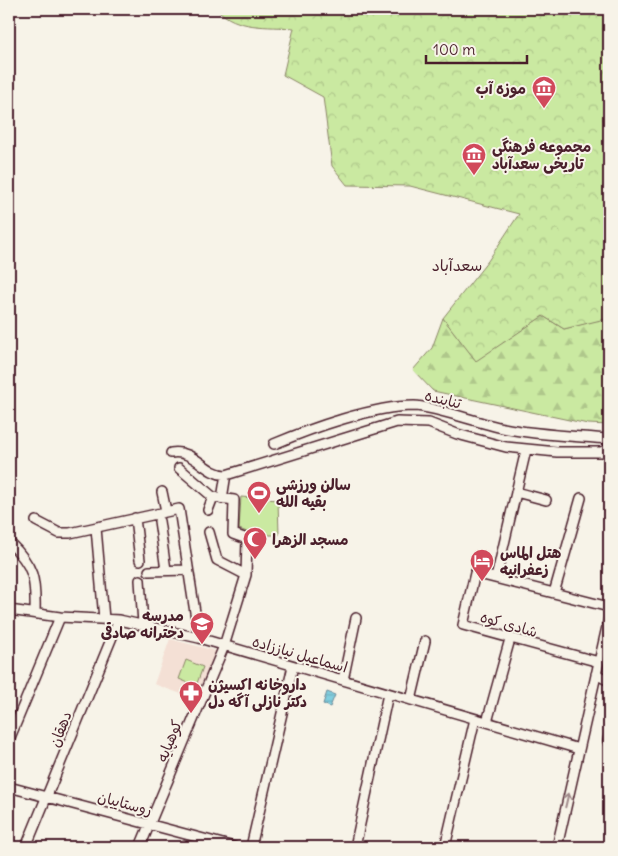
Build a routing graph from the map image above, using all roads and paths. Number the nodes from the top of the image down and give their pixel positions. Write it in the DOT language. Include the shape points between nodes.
graph roads {
  1 [pos="609,440"];
  2 [pos="274,444"];
  3 [pos="609,449"];
  4 [pos="526,450"];
  5 [pos="171,453"];
  6 [pos="179,468"];
  7 [pos="225,480"];
  8 [pos="162,492"];
  9 [pos="516,492"];
  10 [pos="218,498"];
  11 [pos="581,498"];
  12 [pos="546,500"];
  13 [pos="208,510"];
  14 [pos="166,511"];
  15 [pos="135,518"];
  16 [pos="36,521"];
  17 [pos="159,521"];
  18 [pos="96,528"];
  19 [pos="209,532"];
  20 [pos="9,542"];
  21 [pos="140,560"];
  22 [pos="166,570"];
  23 [pos="188,570"];
  24 [pos="149,571"];
  25 [pos="246,575"];
  26 [pos="496,578"];
  27 [pos="140,580"];
  28 [pos="554,593"];
  29 [pos="609,608"];
  30 [pos="9,610"];
  31 [pos="35,613"];
  32 [pos="60,617"];
  33 [pos="356,618"];
  34 [pos="609,618"];
  35 [pos="104,619"];
  36 [pos="119,620"];
  37 [pos="143,624"];
  38 [pos="199,638"];
  39 [pos="510,639"];
  40 [pos="425,641"];
  41 [pos="224,646"];
  42 [pos="599,662"];
  43 [pos="294,666"];
  44 [pos="596,674"];
  45 [pos="343,680"];
  46 [pos="609,681"];
  47 [pos="388,694"];
  48 [pos="411,700"];
  49 [pos="476,719"];
  50 [pos="487,722"];
  51 [pos="9,740"];
  52 [pos="579,749"];
  53 [pos="9,787"];
  54 [pos="48,797"];
  55 [pos="150,824"];
  56 [pos="26,847"];
  57 [pos="140,847"];
  58 [pos="234,847"];
  59 [pos="251,847"];
  60 [pos="355,847"];
  61 [pos="445,847"];
  62 [pos="557,847"];
  1 -- 2 [label="street, تنابنده" via="504,428 416,406 371,412"];
  3 -- 4 [label="street" via="601,452"];
  4 -- 5 [label="street" via="457,434 430,424 397,422 237,473 220,474 188,454"];
  4 -- 9 [label="street"];
  6 -- 10 [label="street"];
  7 -- 10 [label="street"];
  8 -- 14 [label="street"];
  9 -- 12 [label="street"];
  9 -- 26 [label="street"];
  10 -- 13 [label="street"];
  10 -- 25 [label="street, کوهپایه" via="234,500 233,534 247,539"];
  11 -- 28 [label="street"];
  14 -- 15 [label="street"];
  14 -- 23 [label="street" via="179,509"];
  15 -- 18 [label="street"];
  15 -- 21 [label="street"];
  16 -- 18 [label="street" via="60,534"];
  17 -- 22 [label="street"];
  18 -- 35 [label="street"];
  19 -- 25 [label="street" via="217,560"];
  20 -- 31 [label="street" via="27,560 34,574"];
  22 -- 23 [label="street"];
  22 -- 24 [label="street"];
  23 -- 38 [label="street"];
  25 -- 41 [label="street, کوهپایه"];
  26 -- 28 [label="street"];
  26 -- 39 [label="street, شادی کوه" via="475,573 463,624"];
  27 -- 37 [label="street"];
  28 -- 29 [label="street"];
  30 -- 31 [label="street, اسماعیل نیاززاده"];
  31 -- 32 [label="street, اسماعیل نیاززاده"];
  32 -- 35 [label="street, اسماعیل نیاززاده"];
  32 -- 51 [label="street"];
  33 -- 45 [label="street"];
  34 -- 42 [label="street"];
  35 -- 36 [label="street, اسماعیل نیاززاده"];
  36 -- 37 [label="street, اسماعیل نیاززاده"];
  36 -- 54 [label="street, دهقان"];
  37 -- 38 [label="street, اسماعیل نیاززاده"];
  38 -- 41 [label="street, اسماعیل نیاززاده"];
  39 -- 42 [label="street, شادی کوه"];
  39 -- 50 [label="street"];
  40 -- 48 [label="street"];
  41 -- 43 [label="street, اسماعیل نیاززاده"];
  41 -- 55 [label="street, کوهپایه"];
  42 -- 44 [label="street"];
  43 -- 45 [label="street, اسماعیل نیاززاده"];
  43 -- 59 [label="street"];
  44 -- 46 [label="street"];
  44 -- 52 [label="street"];
  45 -- 47 [label="street, اسماعیل نیاززاده"];
  47 -- 48 [label="street, اسماعیل نیاززاده"];
  47 -- 60 [label="street"];
  48 -- 49 [label="street, اسماعیل نیاززاده"];
  49 -- 50 [label="street, اسماعیل نیاززاده"];
  49 -- 61 [label="street"];
  50 -- 52 [label="street, اسماعیل نیاززاده"];
  62 -- 52 [label="street, one-way"];
  53 -- 54 [label="street, روستاییان"];
  54 -- 55 [label="street, روستاییان"];
  54 -- 56 [label="street, دهقان"];
  55 -- 57 [label="street, کوهپایه"];
  55 -- 58 [label="street, روستاییان"];
}
